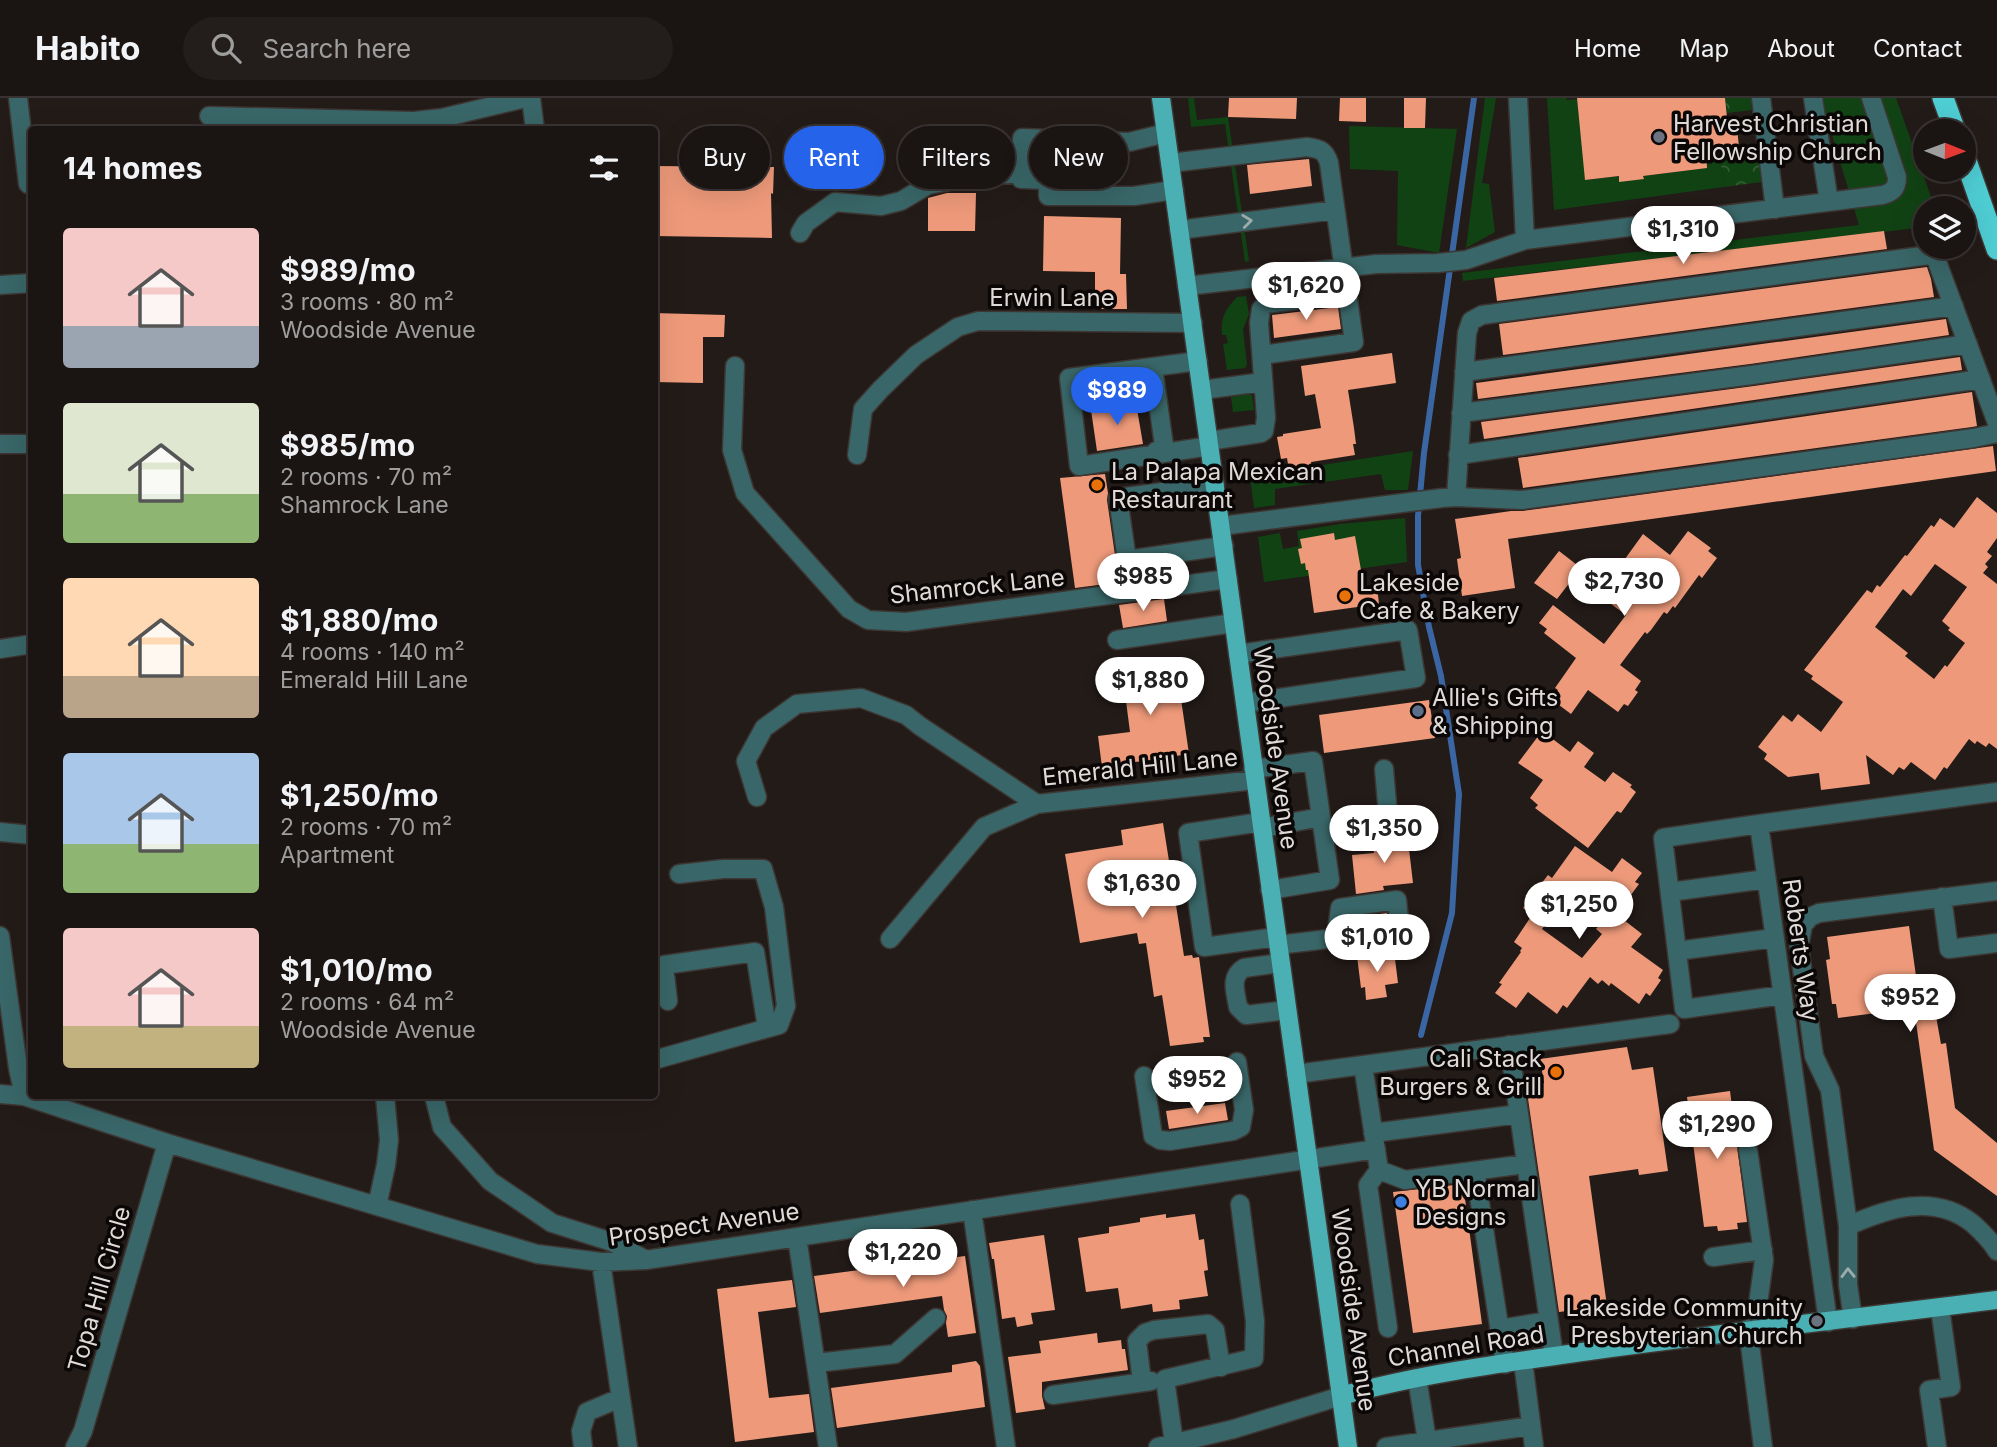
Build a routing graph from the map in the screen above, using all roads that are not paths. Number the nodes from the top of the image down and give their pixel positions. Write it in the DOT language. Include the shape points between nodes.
graph roads {
  1 [pos="18,98"];
  2 [pos="528,98"];
  3 [pos="1161,98"];
  4 [pos="1518,98"];
  5 [pos="1761,98"];
  6 [pos="1813,98"];
  7 [pos="1871,98"];
  8 [pos="1943,98"];
  9 [pos="209,117"];
  10 [pos="1951,119"];
  11 [pos="534,126"];
  12 [pos="1166,134"];
  13 [pos="1170,163"];
  14 [pos="1021,173"];
  15 [pos="1973,182"];
  16 [pos="28,184"];
  17 [pos="1174,190"];
  18 [pos="1829,202"];
  19 [pos="1775,209"];
  20 [pos="1335,210"];
  21 [pos="1179,230"];
  22 [pos="800,233"];
  23 [pos="1525,240"];
  24 [pos="1997,249"];
  25 [pos="1343,268"];
  26 [pos="28,283"];
  27 [pos="0,285"];
  28 [pos="1187,286"];
  29 [pos="1347,294"];
  30 [pos="1954,306"];
  31 [pos="1193,323"];
  32 [pos="1968,344"];
  33 [pos="1262,355"];
  34 [pos="1198,361"];
  35 [pos="736,366"];
  36 [pos="1153,367"];
  37 [pos="1464,372"];
  38 [pos="1981,379"];
  39 [pos="1263,382"];
  40 [pos="1202,390"];
  41 [pos="1461,413"];
  42 [pos="1997,423"];
  43 [pos="1997,433"];
  44 [pos="0,444"];
  45 [pos="28,444"];
  46 [pos="1210,444"];
  47 [pos="1165,453"];
  48 [pos="857,455"];
  49 [pos="1458,455"];
  50 [pos="1215,485"];
  51 [pos="1449,498"];
  52 [pos="1221,526"];
  53 [pos="1224,546"];
  54 [pos="1228,579"];
  55 [pos="1234,623"];
  56 [pos="1117,640"];
  57 [pos="28,645"];
  58 [pos="0,649"];
  59 [pos="1238,654"];
  60 [pos="1245,703"];
  61 [pos="1384,769"];
  62 [pos="1254,774"];
  63 [pos="1997,792"];
  64 [pos="757,797"];
  65 [pos="1037,804"];
  66 [pos="1759,824"];
  67 [pos="1261,825"];
  68 [pos="1323,826"];
  69 [pos="0,832"];
  70 [pos="28,835"];
  71 [pos="679,874"];
  72 [pos="1766,879"];
  73 [pos="1270,890"];
  74 [pos="1997,891"];
  75 [pos="1670,892"];
  76 [pos="1942,897"];
  77 [pos="0,936"];
  78 [pos="1336,938"];
  79 [pos="1774,938"];
  80 [pos="890,939"];
  81 [pos="1997,943"];
  82 [pos="1278,948"];
  83 [pos="1677,951"];
  84 [pos="1782,995"];
  85 [pos="668,1001"];
  86 [pos="1287,1010"];
  87 [pos="1670,1024"];
  88 [pos="767,1028"];
  89 [pos="1509,1045"];
  90 [pos="658,1059"];
  91 [pos="1237,1062"];
  92 [pos="1363,1065"];
  93 [pos="1296,1074"];
  94 [pos="1144,1076"];
  95 [pos="0,1094"];
  96 [pos="24,1096"];
  97 [pos="28,1097"];
  98 [pos="33,1099"];
  99 [pos="385,1099"];
  100 [pos="435,1099"];
  101 [pos="1519,1114"];
  102 [pos="1375,1141"];
  103 [pos="167,1143"];
  104 [pos="1748,1150"];
  105 [pos="1308,1159"];
  106 [pos="1526,1164"];
  107 [pos="1379,1170"];
  108 [pos="1475,1171"];
  109 [pos="1240,1203"];
  110 [pos="377,1206"];
  111 [pos="972,1210"];
  112 [pos="1848,1226"];
  113 [pos="797,1237"];
  114 [pos="1763,1250"];
  115 [pos="1997,1251"];
  116 [pos="1713,1257"];
  117 [pos="646,1260"];
  118 [pos="601,1262"];
  119 [pos="1997,1300"];
  120 [pos="1940,1308"];
  121 [pos="936,1318"];
  122 [pos="1853,1319"];
  123 [pos="1548,1321"];
  124 [pos="1828,1322"];
  125 [pos="1388,1328"];
  126 [pos="1499,1329"];
  127 [pos="1755,1329"];
  128 [pos="1554,1356"];
  129 [pos="816,1363"];
  130 [pos="1514,1363"];
  131 [pos="1221,1367"];
  132 [pos="1417,1378"];
  133 [pos="1165,1379"];
  134 [pos="1142,1382"];
  135 [pos="1053,1395"];
  136 [pos="1341,1396"];
  137 [pos="620,1398"];
  138 [pos="1531,1426"];
  139 [pos="1205,1442"];
  140 [pos="1428,1444"];
  141 [pos="1166,1445"];
  142 [pos="75,1447"];
  143 [pos="583,1447"];
  144 [pos="628,1447"];
  145 [pos="828,1447"];
  146 [pos="1006,1447"];
  147 [pos="1348,1447"];
  148 [pos="1386,1447"];
  149 [pos="1534,1447"];
  150 [pos="1763,1447"];
  151 [pos="1937,1447"];
  1 -- 16 [label="street"];
  2 -- 9 [label="street" via="414,121"];
  2 -- 11 [label="street"];
  3 -- 12 [label="main road, Woodside Avenue"];
  4 -- 23 [label="street"];
  5 -- 19 [label="street"];
  6 -- 18 [label="street"];
  7 -- 18 [label="street" via="1896,173 1896,187 1883,195"];
  8 -- 10 [label="highway"];
  12 -- 13 [label="main road, Woodside Avenue"];
  12 -- 14 [label="street" via="1129,142 1022,138"];
  13 -- 17 [label="main road, Woodside Avenue"];
  13 -- 20 [label="street" via="1322,149 1329,163"];
  14 -- 17 [label="street" via="1021,179 1048,180 1048,196 1134,196"];
  14 -- 22 [label="street" via="928,185 901,201 881,206 835,202 806,223"];
  15 -- 24 [label="highway"];
  17 -- 21 [label="main road, Woodside Avenue"];
  18 -- 19 [label="street"];
  19 -- 23 [label="street"];
  21 -- 20 [label="street, one-way"];
  20 -- 25 [label="street"];
  21 -- 28 [label="main road, Woodside Avenue"];
  23 -- 25 [label="street" via="1466,260"];
  25 -- 28 [label="street"];
  25 -- 29 [label="street"];
  26 -- 27 [label="street"];
  28 -- 31 [label="main road, Woodside Avenue"];
  29 -- 33 [label="street" via="1266,304 1259,323"];
  29 -- 33 [label="street" via="1354,342"];
  30 -- 32 [label="street"];
  30 -- 37 [label="street"];
  30 -- 37 [label="street" via="1936,259 1929,255 1482,315 1471,321 1467,333"];
  31 -- 34 [label="main road, Woodside Avenue"];
  31 -- 48 [label="street, Erwin Lane" via="978,321 958,327 916,355 863,409"];
  32 -- 38 [label="street"];
  32 -- 41 [label="street"];
  33 -- 39 [label="street"];
  34 -- 36 [label="street"];
  34 -- 40 [label="main road, Woodside Avenue"];
  35 -- 54 [label="street, Shamrock Lane" via="732,450 745,493 849,609 868,620 906,622"];
  36 -- 47 [label="street"];
  36 -- 47 [label="street" via="1069,378 1079,466"];
  37 -- 41 [label="street"];
  38 -- 42 [label="street"];
  38 -- 49 [label="street"];
  39 -- 40 [label="street"];
  39 -- 46 [label="street" via="1264,431"];
  40 -- 46 [label="main road, Woodside Avenue"];
  41 -- 49 [label="street"];
  43 -- 51 [label="street" via="1522,500"];
  44 -- 45 [label="street"];
  46 -- 47 [label="street"];
  46 -- 50 [label="main road, Woodside Avenue"];
  49 -- 51 [label="street"];
  50 -- 52 [label="main road, Woodside Avenue"];
  50 -- 53 [label="street" via="1118,498 1127,560"];
  51 -- 52 [label="street"];
  52 -- 53 [label="main road, Woodside Avenue"];
  53 -- 54 [label="main road, Woodside Avenue"];
  54 -- 55 [label="main road, Woodside Avenue"];
  55 -- 56 [label="street"];
  55 -- 59 [label="main road, Woodside Avenue"];
  57 -- 58 [label="street"];
  59 -- 60 [label="main road, Woodside Avenue"];
  59 -- 60 [label="street" via="1408,630 1416,678"];
  60 -- 62 [label="main road, Woodside Avenue"];
  61 -- 68 [label="street" via="1389,826"];
  62 -- 65 [label="street, Emerald Hill Lane"];
  62 -- 67 [label="main road, Woodside Avenue"];
  62 -- 68 [label="street, Emerald Hill Lane" via="1314,761"];
  63 -- 66 [label="street"];
  64 -- 65 [label="street, Emerald Hill Lane" via="746,761 764,728 797,704 861,698 906,715"];
  65 -- 80 [label="street" via="984,827"];
  66 -- 72 [label="street, Roberts Way"];
  66 -- 75 [label="street" via="1662,838"];
  67 -- 68 [label="street"];
  67 -- 73 [label="main road, Woodside Avenue"];
  67 -- 82 [label="street" via="1188,833 1204,947"];
  68 -- 73 [label="street" via="1331,880"];
  69 -- 70 [label="street"];
  71 -- 88 [label="street" via="763,869 774,907 786,1006 779,1025"];
  72 -- 75 [label="street"];
  72 -- 79 [label="street, Roberts Way"];
  73 -- 82 [label="main road, Woodside Avenue"];
  74 -- 76 [label="street"];
  75 -- 83 [label="street"];
  76 -- 81 [label="street" via="1949,948"];
  76 -- 112 [label="street" via="1819,913 1803,925 1799,947 1814,1056 1830,1090"];
  77 -- 96 [label="street"];
  78 -- 82 [label="street"];
  79 -- 83 [label="street"];
  79 -- 84 [label="street, Roberts Way"];
  82 -- 86 [label="main road, Woodside Avenue"];
  82 -- 86 [label="street" via="1238,972 1234,983 1238,1007 1246,1014"];
  83 -- 84 [label="street" via="1684,1009"];
  84 -- 124 [label="street, Roberts Way"];
  85 -- 88 [label="street" via="664,965 755,952"];
  86 -- 93 [label="main road, Woodside Avenue"];
  87 -- 89 [label="street"];
  88 -- 90 [label="street"];
  89 -- 92 [label="street"];
  89 -- 101 [label="street"];
  91 -- 94 [label="street" via="1244,1110 1241,1127 1182,1139 1164,1141 1153,1136"];
  92 -- 93 [label="street"];
  92 -- 102 [label="street"];
  93 -- 105 [label="main road, Woodside Avenue"];
  95 -- 96 [label="street, Prospect Avenue"];
  96 -- 97 [label="street, Prospect Avenue"];
  98 -- 103 [label="street, Prospect Avenue"];
  99 -- 110 [label="street" via="389,1140"];
  100 -- 117 [label="street" via="442,1128 489,1181 552,1223 612,1242"];
  101 -- 102 [label="street, Prospect Avenue"];
  101 -- 106 [label="street"];
  102 -- 105 [label="street, Prospect Avenue"];
  102 -- 107 [label="street"];
  103 -- 110 [label="street, Prospect Avenue"];
  103 -- 142 [label="street, Topa Hill Circle"];
  104 -- 114 [label="street"];
  105 -- 111 [label="street, Prospect Avenue"];
  105 -- 136 [label="main road, Woodside Avenue"];
  106 -- 108 [label="street"];
  106 -- 123 [label="street"];
  107 -- 108 [label="street" via="1405,1180"];
  107 -- 125 [label="street" via="1368,1185"];
  108 -- 126 [label="street"];
  109 -- 131 [label="street" via="1255,1321 1254,1358"];
  110 -- 118 [label="street, Prospect Avenue" via="537,1254"];
  111 -- 113 [label="street, Prospect Avenue"];
  111 -- 146 [label="street"];
  112 -- 115 [label="street" via="1899,1208 1933,1206 1962,1215"];
  122 -- 112 [label="street, one-way"];
  113 -- 117 [label="street, Prospect Avenue"];
  113 -- 129 [label="street"];
  114 -- 116 [label="street"];
  114 -- 127 [label="street"];
  117 -- 118 [label="street, Prospect Avenue"];
  118 -- 137 [label="street"];
  119 -- 120 [label="main road, Channel Road"];
  120 -- 122 [label="main road, Channel Road"];
  120 -- 151 [label="street" via="1951,1387 1929,1391"];
  121 -- 129 [label="street" via="895,1354"];
  122 -- 124 [label="main road, Channel Road"];
  123 -- 126 [label="street"];
  123 -- 128 [label="street"];
  124 -- 127 [label="main road, Channel Road"];
  126 -- 130 [label="street"];
  127 -- 128 [label="main road, Channel Road"];
  127 -- 150 [label="street"];
  128 -- 130 [label="main road, Channel Road"];
  129 -- 145 [label="street"];
  130 -- 132 [label="main road, Channel Road"];
  130 -- 138 [label="street"];
  131 -- 133 [label="street"];
  131 -- 134 [label="street" via="1215,1330 1208,1324 1154,1329 1137,1341"];
  132 -- 136 [label="main road, Channel Road"];
  132 -- 140 [label="street"];
  133 -- 134 [label="street"];
  133 -- 141 [label="street"];
  134 -- 135 [label="street"];
  136 -- 139 [label="street, Channel Road"];
  136 -- 147 [label="main road, Woodside Avenue"];
  137 -- 143 [label="street" via="587,1412 581,1431"];
  137 -- 144 [label="street"];
  138 -- 140 [label="street"];
  138 -- 149 [label="street"];
  139 -- 141 [label="street, Channel Road"];
  140 -- 148 [label="street"];
}
